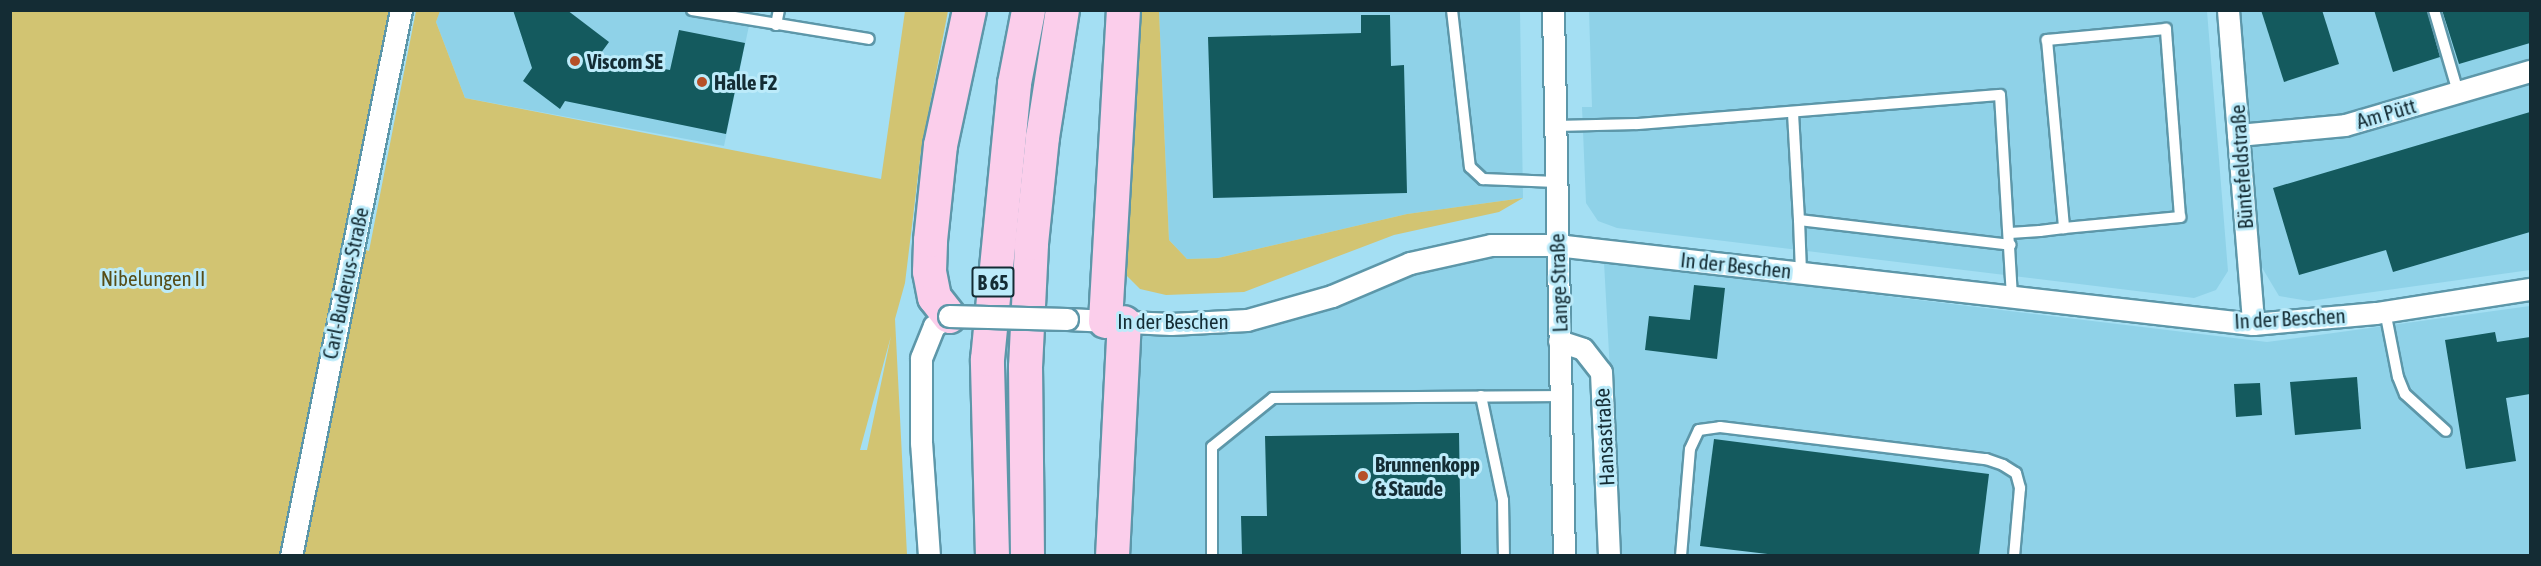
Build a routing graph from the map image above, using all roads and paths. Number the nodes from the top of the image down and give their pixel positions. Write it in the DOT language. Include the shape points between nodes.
graph roads {
  1 [pos="401,10"];
  2 [pos="692,10"];
  3 [pos="779,10"];
  4 [pos="969,10"];
  5 [pos="1028,10"];
  6 [pos="1062,10"];
  7 [pos="1123,10"];
  8 [pos="1452,10"];
  9 [pos="1553,10"];
  10 [pos="2228,10"];
  11 [pos="2434,10"];
  12 [pos="776,25"];
  13 [pos="869,39"];
  14 [pos="2530,71"];
  15 [pos="2458,92"];
  16 [pos="1793,112"];
  17 [pos="1556,126"];
  18 [pos="2238,135"];
  19 [pos="1556,182"];
  20 [pos="1799,220"];
  21 [pos="2064,228"];
  22 [pos="2010,233"];
  23 [pos="1556,244"];
  24 [pos="2011,245"];
  25 [pos="1802,272"];
  26 [pos="2530,290"];
  27 [pos="2012,298"];
  28 [pos="2385,311"];
  29 [pos="950,316"];
  30 [pos="1115,322"];
  31 [pos="2253,324"];
  32 [pos="1559,341"];
  33 [pos="1481,396"];
  34 [pos="1560,396"];
  35 [pos="2446,431"];
  36 [pos="291,555"];
  37 [pos="929,555"];
  38 [pos="992,555"];
  39 [pos="1027,555"];
  40 [pos="1112,555"];
  41 [pos="1212,555"];
  42 [pos="1504,555"];
  43 [pos="1564,555"];
  44 [pos="1609,555"];
  45 [pos="1681,555"];
  46 [pos="2014,555"];
  1 -- 36 [label="street, Carl-Buderus-Straße"];
  2 -- 12 [label="lane"];
  3 -- 12 [label="lane"];
  4 -- 29 [label="highway" via="940,145 930,240 929,271 934,297"];
  5 -- 38 [label="highway, B 65" via="1014,83 987,359"];
  6 -- 39 [label="highway, B 65" via="1042,137 1031,243 1025,367"];
  7 -- 30 [label="highway"];
  8 -- 19 [label="lane" via="1470,167 1483,179"];
  9 -- 17 [label="street, Lange Straße"];
  10 -- 18 [label="street, Büntefeldstraße"];
  11 -- 15 [label="lane"];
  12 -- 13 [label="lane"];
  14 -- 15 [label="street, Am Pütt"];
  15 -- 18 [label="street, Am Pütt" via="2345,125"];
  16 -- 17 [label="lane"];
  16 -- 20 [label="lane"];
  16 -- 22 [label="lane" via="2000,95"];
  17 -- 19 [label="street, Lange Straße"];
  18 -- 31 [label="street, Büntefeldstraße"];
  19 -- 23 [label="street, Lange Straße"];
  20 -- 24 [label="lane"];
  20 -- 25 [label="lane"];
  21 -- 21 [label="lane" via="2180,217 2166,29 2047,40"];
  21 -- 22 [label="lane"];
  22 -- 24 [label="lane"];
  23 -- 25 [label="street, In der Beschen"];
  23 -- 30 [label="street, In der Beschen" via="1491,245 1450,252 1410,263 1332,296 1247,320 1211,324"];
  23 -- 32 [label="street, Lange Straße"];
  24 -- 27 [label="lane"];
  25 -- 27 [label="street, In der Beschen"];
  26 -- 28 [label="street, In der Beschen"];
  27 -- 31 [label="street, In der Beschen"];
  28 -- 31 [label="street, In der Beschen"];
  28 -- 35 [label="lane" via="2396,369 2405,393"];
  29 -- 30 [label="street, In der Beschen, bridge"];
  29 -- 37 [label="street" via="934,326 921,358 921,443"];
  30 -- 40 [label="highway"];
  32 -- 34 [label="street, Lange Straße"];
  32 -- 44 [label="street, Hansastraße" via="1584,349 1601,372"];
  33 -- 34 [label="lane"];
  33 -- 41 [label="lane" via="1273,398 1212,447"];
  33 -- 42 [label="lane" via="1503,500"];
  34 -- 43 [label="street, Lange Straße"];
  45 -- 46 [label="lane" via="1690,449 1699,430 1720,427 1986,459 2003,465 2016,473 2020,488"];
}
